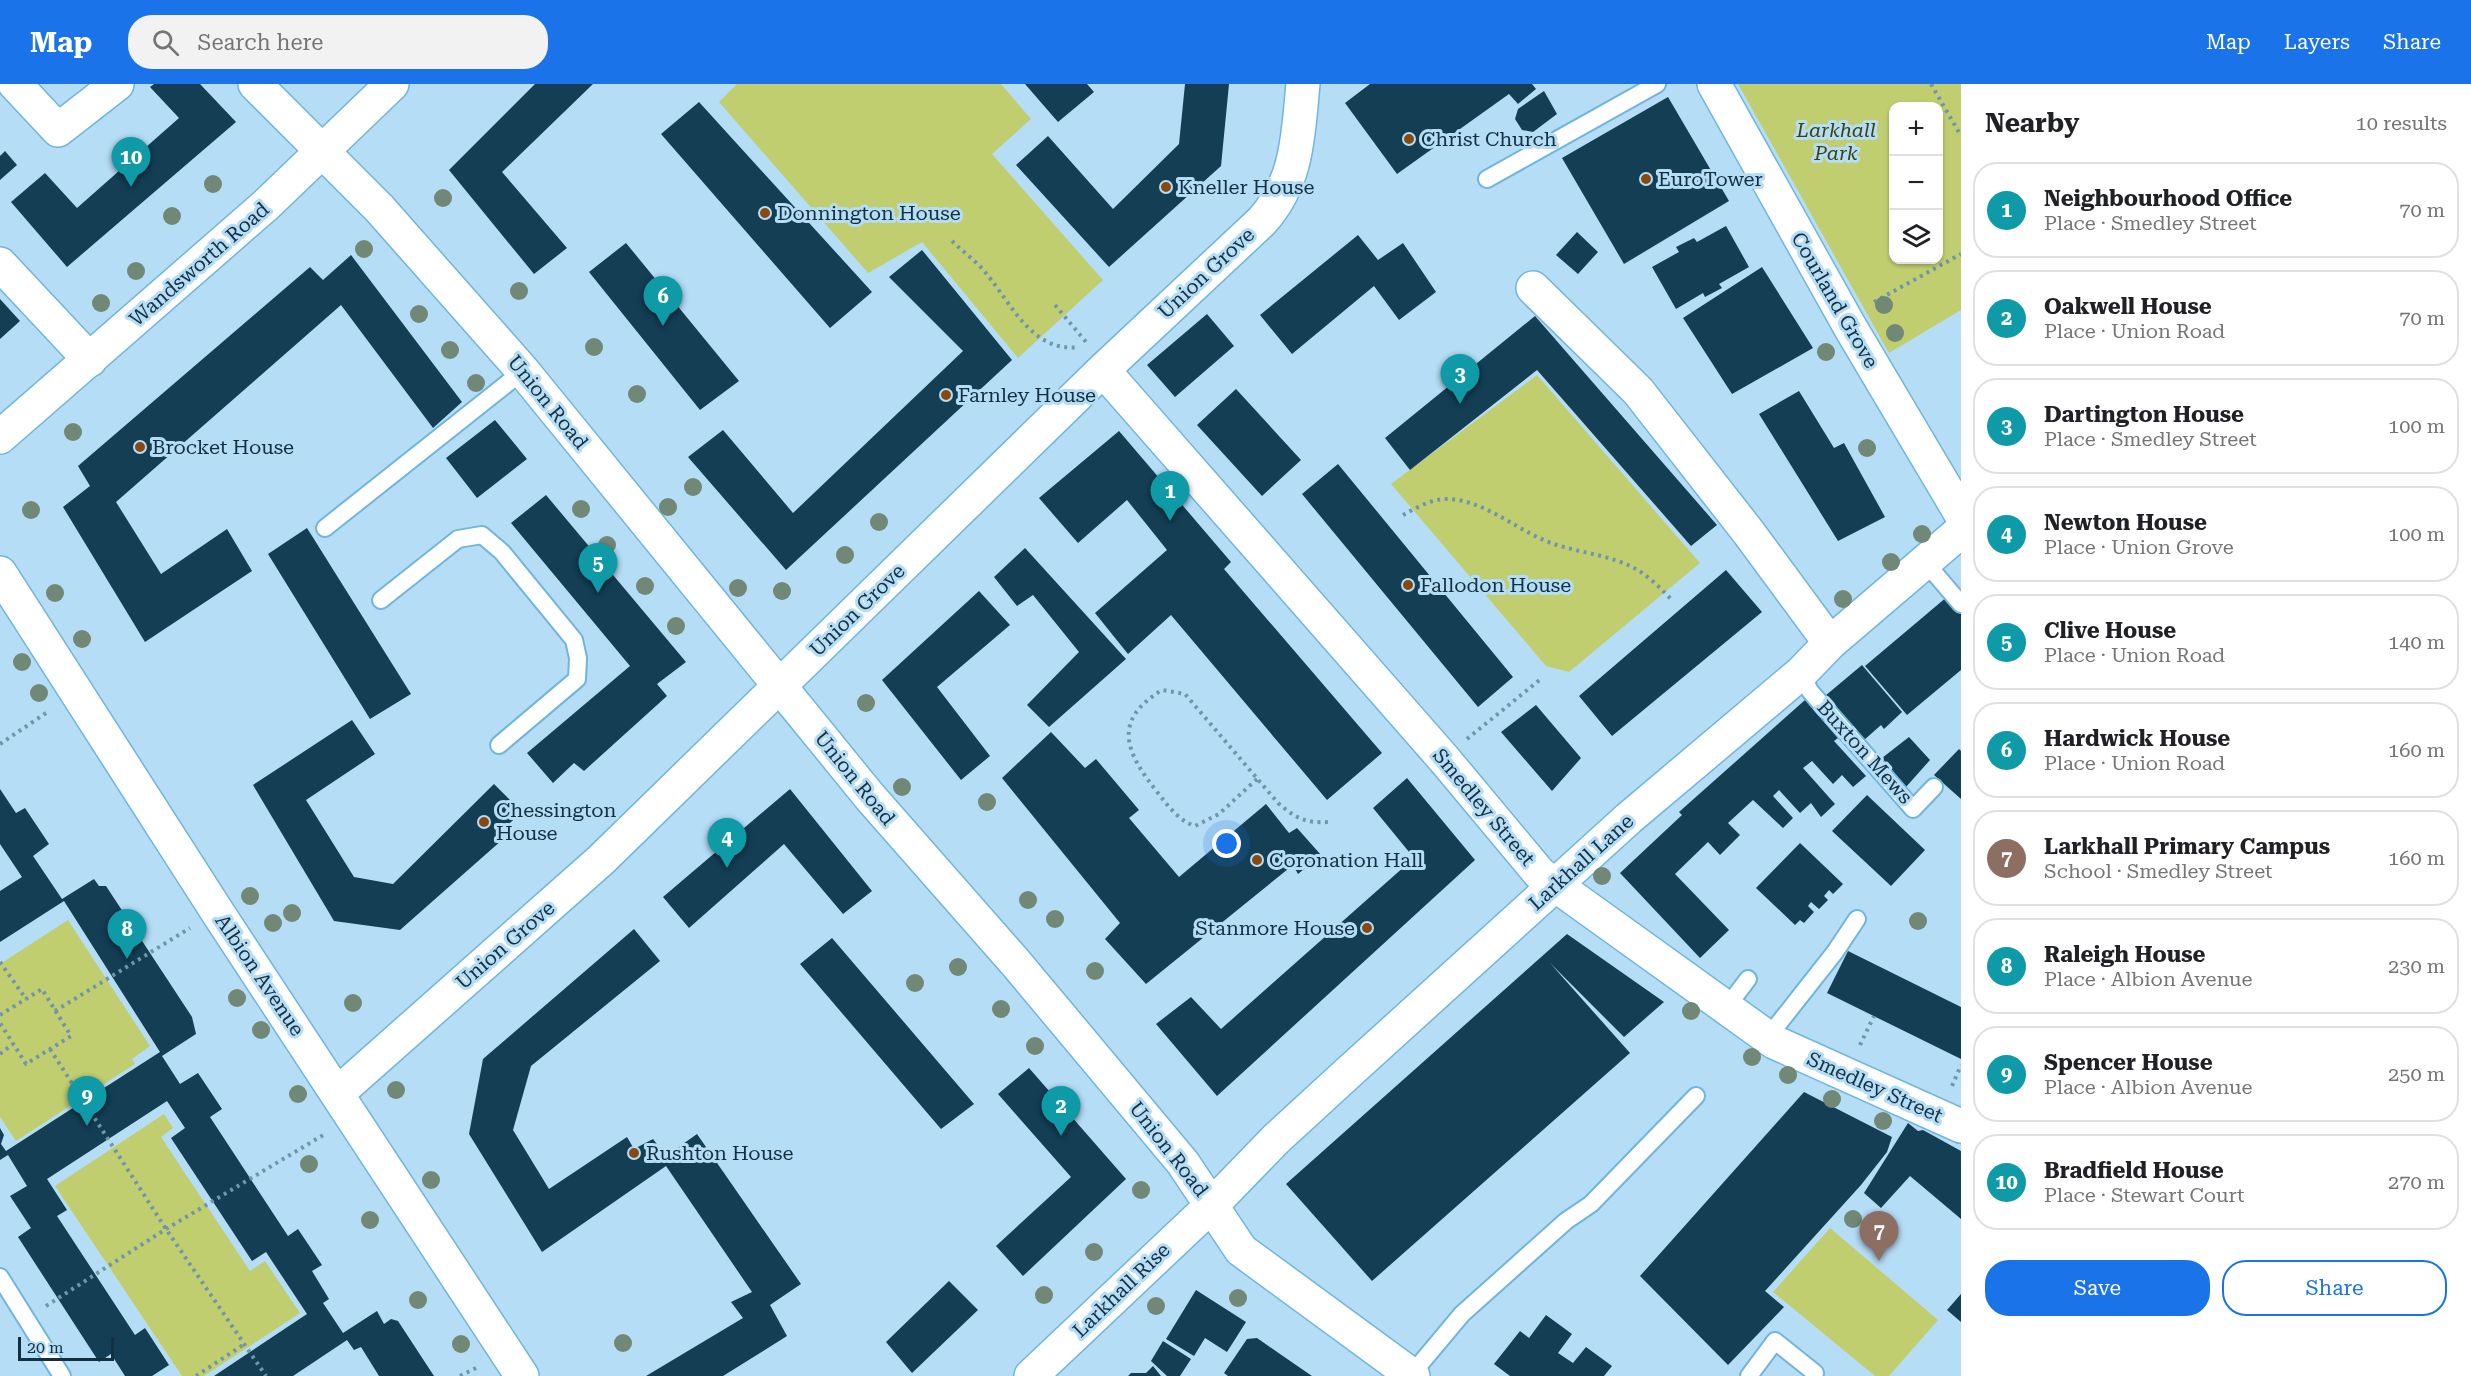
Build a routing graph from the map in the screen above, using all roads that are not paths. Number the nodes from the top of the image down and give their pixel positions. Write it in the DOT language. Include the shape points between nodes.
graph roads {
  1 [pos="15,84"];
  2 [pos="117,84"];
  3 [pos="255,84"];
  4 [pos="392,84"];
  5 [pos="1303,84"];
  6 [pos="1657,84"];
  7 [pos="1714,84"];
  8 [pos="322,151"];
  9 [pos="1487,179"];
  10 [pos="0,264"];
  11 [pos="1533,288"];
  12 [pos="90,360"];
  13 [pos="1103,370"];
  14 [pos="523,371"];
  15 [pos="0,437"];
  16 [pos="1961,514"];
  17 [pos="326,528"];
  18 [pos="1961,531"];
  19 [pos="1925,562"];
  20 [pos="0,573"];
  21 [pos="381,600"];
  22 [pos="1961,604"];
  23 [pos="1830,643"];
  24 [pos="1801,673"];
  25 [pos="780,685"];
  26 [pos="499,745"];
  27 [pos="1934,787"];
  28 [pos="1555,886"];
  29 [pos="1857,918"];
  30 [pos="1748,979"];
  31 [pos="1726,1008"];
  32 [pos="1768,1037"];
  33 [pos="338,1093"];
  34 [pos="1696,1096"];
  35 [pos="1961,1126"];
  36 [pos="1212,1205"];
  37 [pos="0,1277"];
  38 [pos="1815,1373"];
  39 [pos="1412,1375"];
  40 [pos="62,1376"];
  41 [pos="522,1376"];
  42 [pos="1031,1376"];
  43 [pos="1749,1376"];
  1 -- 2 [label="street" via="58,130"];
  3 -- 8 [label="street, Union Road"];
  4 -- 8 [label="street, Wandsworth Road"];
  5 -- 13 [label="street, Union Grove" via="1294,159 1279,202"];
  6 -- 9 [label="lane"];
  7 -- 16 [label="street, Courland Grove" via="1844,318"];
  8 -- 12 [label="street, Wandsworth Road"];
  8 -- 14 [label="street, Union Road" via="410,241"];
  10 -- 12 [label="street"];
  11 -- 23 [label="street" via="1638,391"];
  12 -- 15 [label="street, Wandsworth Road"];
  13 -- 25 [label="street, Union Grove"];
  13 -- 28 [label="street, Smedley Street" via="1540,874"];
  14 -- 17 [label="lane"];
  14 -- 25 [label="street, Union Road"];
  18 -- 19 [label="street, Larkhall Lane"];
  19 -- 22 [label="lane"];
  19 -- 23 [label="street, Larkhall Lane"];
  20 -- 33 [label="street, Albion Avenue"];
  21 -- 26 [label="lane" via="458,539 482,535 502,552 574,640 577,679"];
  23 -- 24 [label="street, Larkhall Lane"];
  24 -- 27 [label="lane, Buxton Mews" via="1810,691 1913,809"];
  24 -- 28 [label="street, Larkhall Lane"];
  25 -- 33 [label="street, Union Grove" via="601,860"];
  25 -- 36 [label="street, Union Road" via="903,837 1015,962 1183,1163"];
  28 -- 31 [label="street, Smedley Street"];
  28 -- 36 [label="street, Larkhall Lane" via="1276,1139"];
  29 -- 32 [label="lane"];
  30 -- 31 [label="lane"];
  31 -- 32 [label="street, Smedley Street"];
  32 -- 35 [label="street, Smedley Street"];
  33 -- 41 [label="street, Albion Avenue"];
  34 -- 39 [label="lane" via="1591,1204 1566,1221 1462,1314"];
  36 -- 39 [label="street, Union Road" via="1249,1258"];
  36 -- 42 [label="street, Larkhall Rise"];
  37 -- 40 [label="lane"];
  38 -- 43 [label="lane" via="1775,1341"];
}
